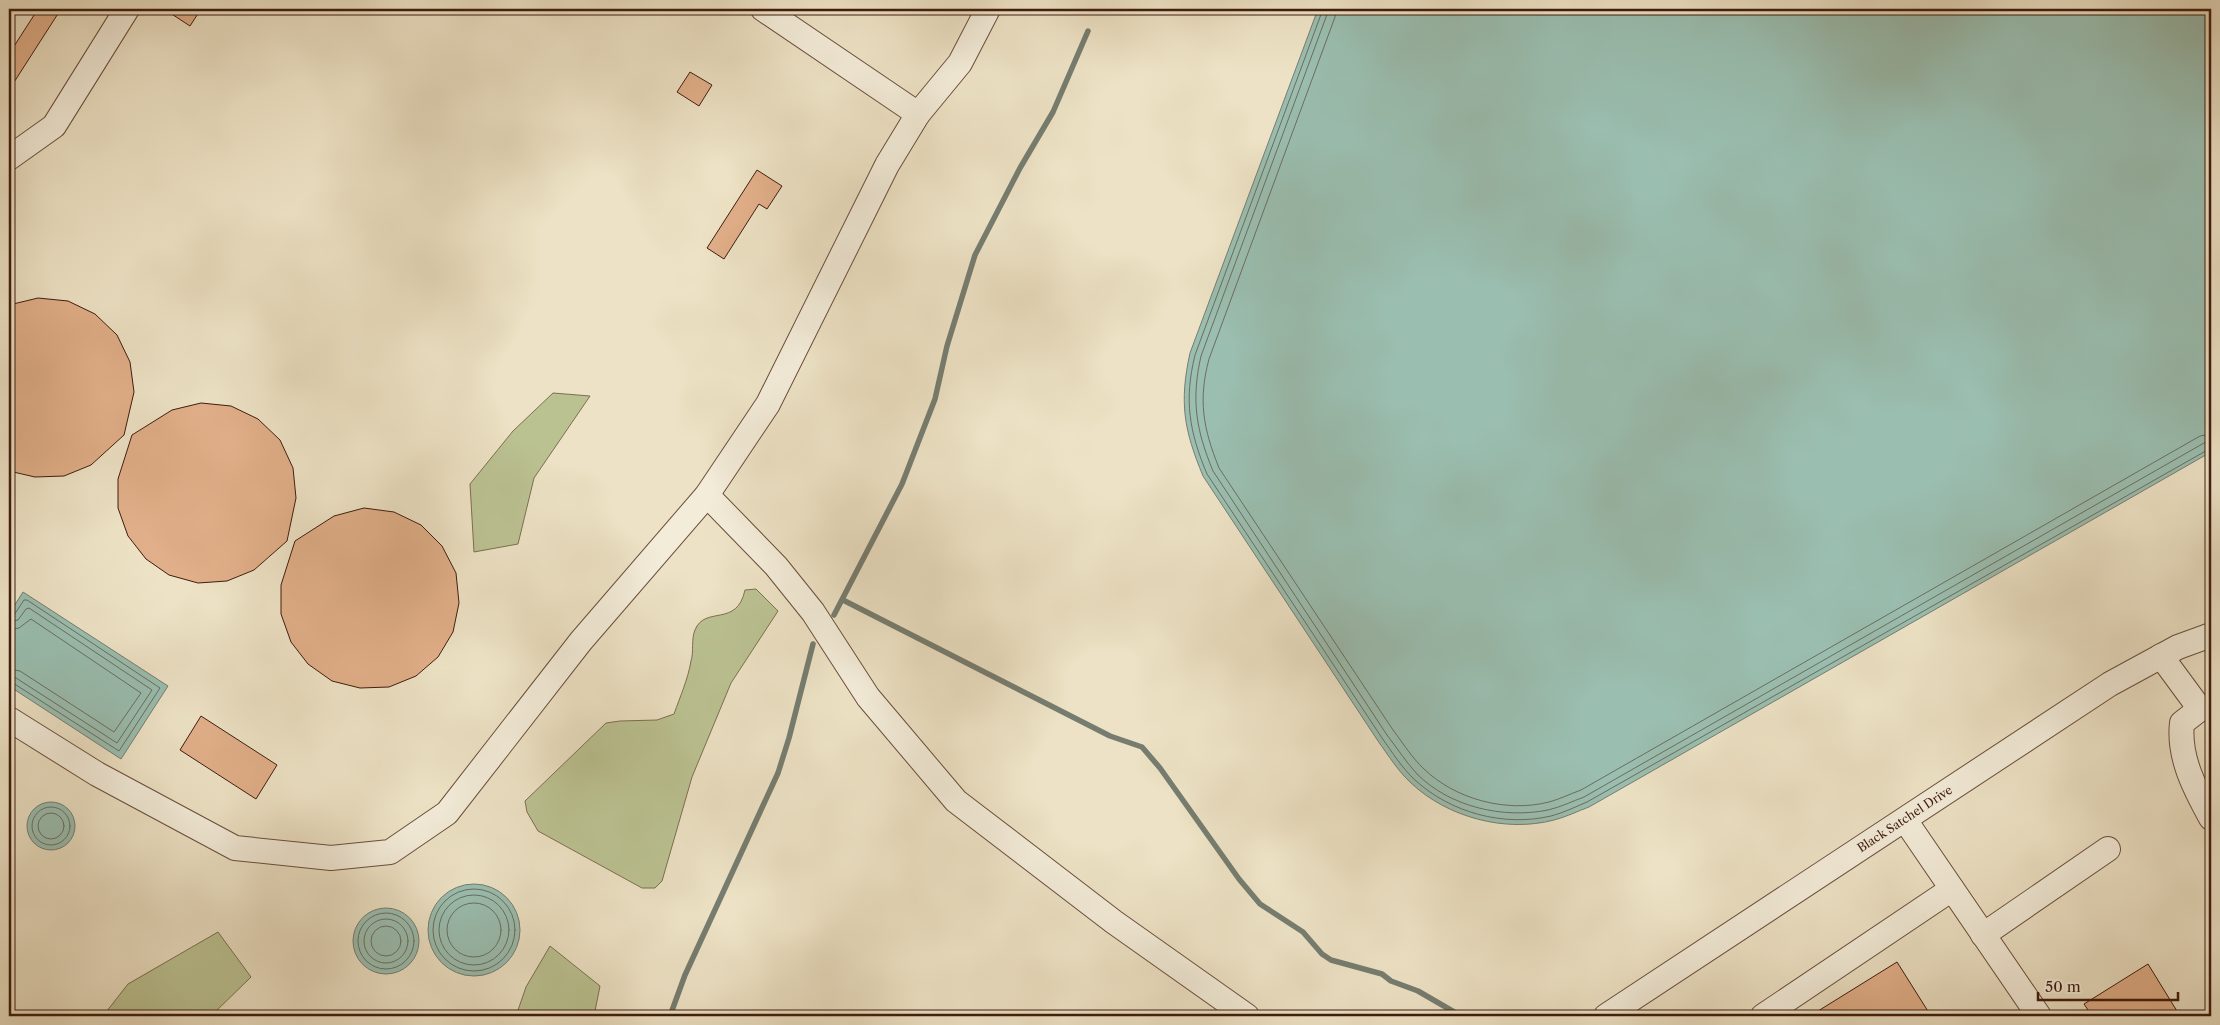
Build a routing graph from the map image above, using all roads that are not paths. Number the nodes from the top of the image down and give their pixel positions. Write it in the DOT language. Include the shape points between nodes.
graph roads {
  1 [pos="127,9"];
  2 [pos="763,9"];
  3 [pos="988,9"];
  4 [pos="918,114"];
  5 [pos="9,158"];
  6 [pos="707,494"];
  7 [pos="2211,635"];
  8 [pos="2161,656"];
  9 [pos="2206,708"];
  10 [pos="9,719"];
  11 [pos="2211,818"];
  12 [pos="1905,820"];
  13 [pos="2108,849"];
  14 [pos="1952,889"];
  15 [pos="1983,935"];
  16 [pos="1247,1016"];
  17 [pos="1606,1016"];
  18 [pos="1763,1016"];
  19 [pos="2039,1016"];
  1 -- 5 [label="street" via="54,126"];
  2 -- 4 [label="street"];
  3 -- 4 [label="street" via="960,63"];
  4 -- 6 [label="street" via="887,165 768,404"];
  6 -- 10 [label="street" via="581,641 447,813 390,852 331,858 235,848 97,774"];
  6 -- 16 [label="street" via="813,612 868,697 956,801 1114,922"];
  7 -- 8 [label="street, Black Satchel Drive"];
  8 -- 9 [label="street"];
  8 -- 12 [label="street, Black Satchel Drive" via="2110,684"];
  9 -- 11 [label="street" via="2182,723 2180,738 2194,786"];
  12 -- 14 [label="street"];
  12 -- 17 [label="street, Black Satchel Drive"];
  13 -- 15 [label="street"];
  14 -- 15 [label="street"];
  14 -- 18 [label="street"];
  15 -- 19 [label="street"];
}
